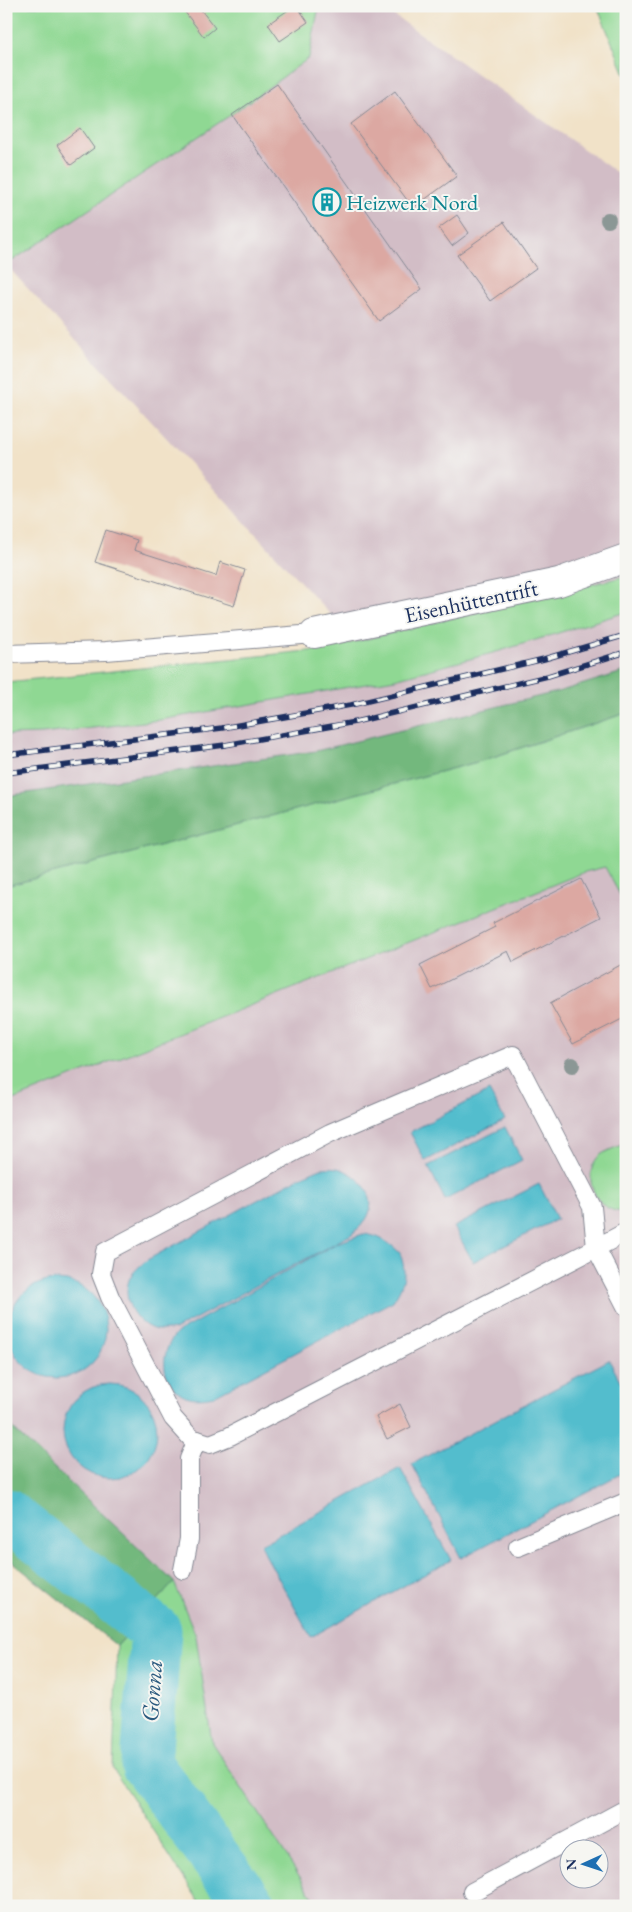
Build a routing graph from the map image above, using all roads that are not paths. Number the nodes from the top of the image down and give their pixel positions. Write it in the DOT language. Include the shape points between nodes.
graph roads {
  1 [pos="626,558"];
  2 [pos="314,634"];
  3 [pos="6,654"];
  4 [pos="626,1232"];
  5 [pos="596,1248"];
  6 [pos="626,1306"];
  7 [pos="197,1440"];
  8 [pos="626,1502"];
  9 [pos="518,1547"];
  10 [pos="184,1570"];
  11 [pos="626,1809"];
  12 [pos="472,1892"];
  1 -- 2 [label="street, Eisenhüttentrift" via="559,582"];
  2 -- 3 [label="lane" via="106,651"];
  4 -- 5 [label="lane"];
  5 -- 6 [label="lane"];
  5 -- 7 [label="lane" via="230,1436 210,1444"];
  5 -- 7 [label="lane" via="592,1207 514,1054 330,1133 105,1252 101,1274 110,1296 173,1418 191,1438"];
  7 -- 10 [label="lane" via="189,1459 189,1539"];
  8 -- 9 [label="lane"];
  11 -- 12 [label="lane"];
}
